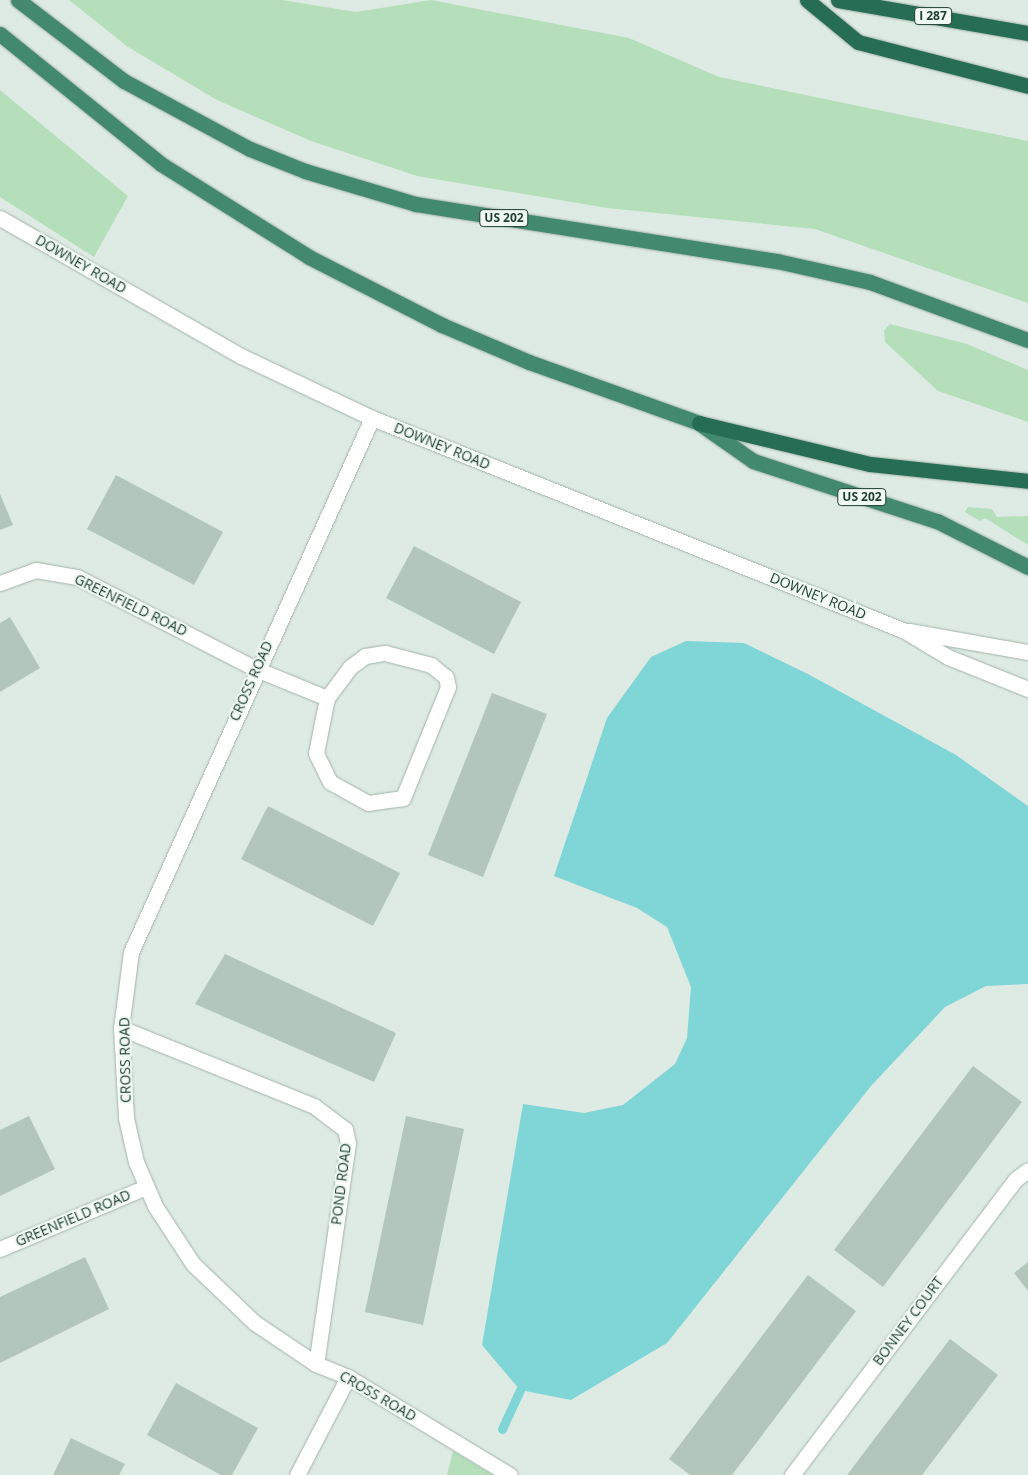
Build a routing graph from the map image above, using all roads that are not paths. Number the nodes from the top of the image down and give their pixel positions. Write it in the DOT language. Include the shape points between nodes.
graph roads {
  1 [pos="18,0"];
  2 [pos="806,0"];
  3 [pos="838,0"];
  4 [pos="1028,33"];
  5 [pos="0,34"];
  6 [pos="1028,86"];
  7 [pos="0,218"];
  8 [pos="1028,340"];
  9 [pos="372,418"];
  10 [pos="699,423"];
  11 [pos="1028,481"];
  12 [pos="1028,567"];
  13 [pos="0,583"];
  14 [pos="905,631"];
  15 [pos="1028,652"];
  16 [pos="256,669"];
  17 [pos="1028,689"];
  18 [pos="327,698"];
  19 [pos="121,1028"];
  20 [pos="1028,1170"];
  21 [pos="146,1186"];
  22 [pos="0,1249"];
  23 [pos="316,1364"];
  24 [pos="348,1377"];
  25 [pos="297,1475"];
  26 [pos="510,1475"];
  27 [pos="792,1475"];
  1 -- 8 [label="highway, US 202" via="124,80 250,149 305,171 416,204 822,270 936,302"];
  2 -- 6 [label="highway" via="858,42"];
  3 -- 4 [label="highway, I 287"];
  5 -- 10 [label="highway, US 202" via="162,164 309,257 442,325 529,362"];
  7 -- 9 [label="street, DOWNEY ROAD" via="241,356"];
  9 -- 14 [label="street, DOWNEY ROAD"];
  9 -- 16 [label="street, CROSS ROAD"];
  10 -- 11 [label="highway" via="870,464"];
  10 -- 12 [label="highway, US 202" via="753,462 937,522"];
  13 -- 16 [label="street, GREENFIELD ROAD" via="36,570 77,577"];
  14 -- 15 [label="street, DOWNEY ROAD" via="940,634"];
  14 -- 17 [label="street, DOWNEY ROAD" via="948,657"];
  16 -- 18 [label="street, GREENFIELD ROAD"];
  16 -- 19 [label="street, CROSS ROAD" via="131,952"];
  18 -- 18 [label="street" via="316,753 330,782 368,803 403,798 448,687 446,677 410,657 365,656 350,667"];
  19 -- 21 [label="street, CROSS ROAD" via="126,1118"];
  19 -- 23 [label="street, POND ROAD" via="314,1106 345,1129 348,1143"];
  20 -- 27 [label="street, BONNEY COURT" via="1010,1187"];
  21 -- 22 [label="street, GREENFIELD ROAD"];
  21 -- 23 [label="street, CROSS ROAD" via="193,1264 255,1323"];
  23 -- 24 [label="street, CROSS ROAD"];
  24 -- 25 [label="street"];
  24 -- 26 [label="street, CROSS ROAD"];
}
